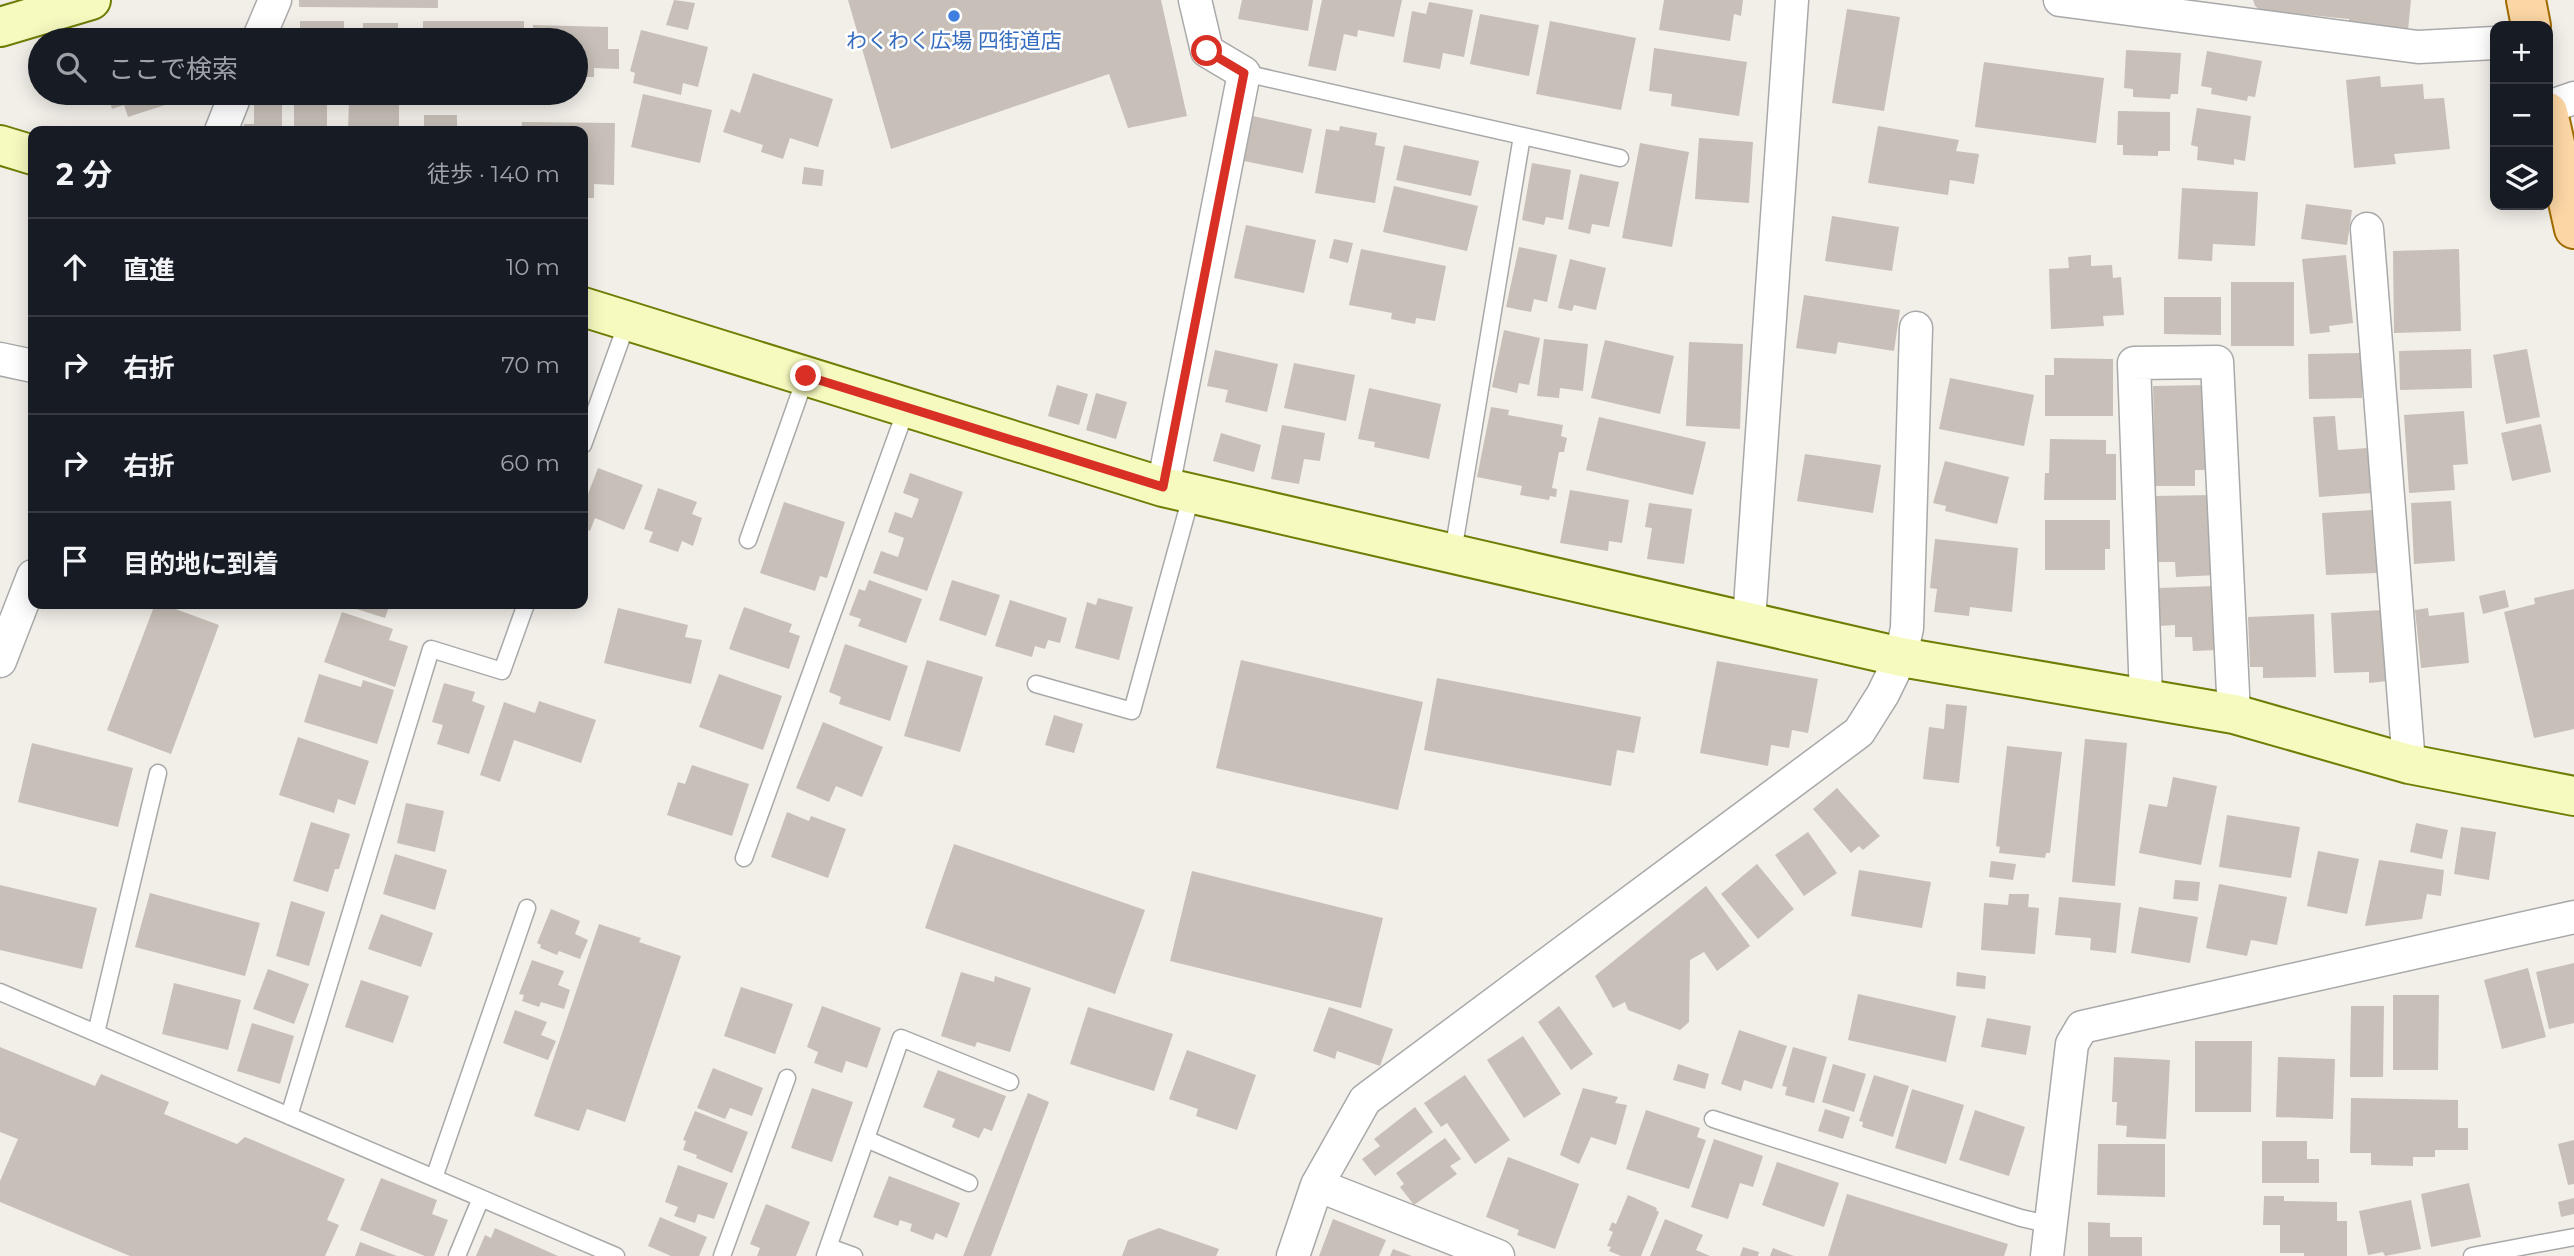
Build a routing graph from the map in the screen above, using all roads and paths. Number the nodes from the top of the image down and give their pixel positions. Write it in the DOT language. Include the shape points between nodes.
graph roads {
  1 [pos="91,0"];
  2 [pos="275,0"];
  3 [pos="1195,0"];
  4 [pos="1792,0"];
  5 [pos="2060,0"];
  6 [pos="2526,0"];
  7 [pos="2530,21"];
  8 [pos="0,27"];
  9 [pos="263,28"];
  10 [pos="2490,43"];
  11 [pos="1244,73"];
  12 [pos="2574,98"];
  13 [pos="231,105"];
  14 [pos="2553,107"];
  15 [pos="223,126"];
  16 [pos="2553,132"];
  17 [pos="1522,136"];
  18 [pos="0,145"];
  19 [pos="28,153"];
  20 [pos="1620,158"];
  21 [pos="2367,229"];
  22 [pos="2574,229"];
  23 [pos="588,308"];
  24 [pos="628,320"];
  25 [pos="1916,328"];
  26 [pos="0,359"];
  27 [pos="28,365"];
  28 [pos="806,376"];
  29 [pos="907,407"];
  30 [pos="588,431"];
  31 [pos="1178,490"];
  32 [pos="748,540"];
  33 [pos="1453,552"];
  34 [pos="28,584"];
  35 [pos="524,609"];
  36 [pos="8,618"];
  37 [pos="1749,621"];
  38 [pos="1901,657"];
  39 [pos="0,661"];
  40 [pos="1036,684"];
  41 [pos="2146,697"];
  42 [pos="2234,714"];
  43 [pos="2409,764"];
  44 [pos="158,773"];
  45 [pos="2574,796"];
  46 [pos="744,858"];
  47 [pos="527,908"];
  48 [pos="2574,917"];
  49 [pos="0,992"];
  50 [pos="96,1033"];
  51 [pos="787,1078"];
  52 [pos="1010,1082"];
  53 [pos="289,1116"];
  54 [pos="1713,1119"];
  55 [pos="866,1139"];
  56 [pos="434,1178"];
  57 [pos="969,1182"];
  58 [pos="1317,1185"];
  59 [pos="481,1198"];
  60 [pos="2051,1225"];
  61 [pos="2574,1237"];
  62 [pos="827,1251"];
  63 [pos="457,1256"];
  64 [pos="616,1256"];
  65 [pos="722,1256"];
  66 [pos="854,1256"];
  67 [pos="1293,1256"];
  68 [pos="1498,1256"];
  69 [pos="2048,1256"];
  70 [pos="2472,1256"];
  1 -- 8 [label="street"];
  2 -- 9 [label="street"];
  3 -- 11 [label="street" via="1207,51"];
  4 -- 37 [label="street"];
  5 -- 10 [label="street" via="2418,47"];
  6 -- 7 [label="main road"];
  11 -- 17 [label="lane"];
  11 -- 31 [label="street"];
  12 -- 14 [label="street"];
  13 -- 15 [label="street"];
  16 -- 22 [label="main road"];
  17 -- 20 [label="lane"];
  17 -- 33 [label="lane"];
  18 -- 19 [label="street"];
  21 -- 43 [label="street"];
  23 -- 24 [label="street"];
  24 -- 28 [label="street"];
  24 -- 30 [label="lane"];
  25 -- 38 [label="street" via="1906,628"];
  26 -- 27 [label="street"];
  28 -- 29 [label="street"];
  28 -- 32 [label="lane"];
  29 -- 31 [label="street"];
  29 -- 46 [label="lane"];
  31 -- 33 [label="street"];
  31 -- 40 [label="lane" via="1132,710"];
  33 -- 37 [label="street"];
  34 -- 36 [label="street"];
  35 -- 53 [label="lane" via="502,671 431,649"];
  36 -- 39 [label="street"];
  37 -- 38 [label="street"];
  38 -- 41 [label="street"];
  38 -- 58 [label="street" via="1859,732 1365,1100"];
  41 -- 42 [label="street"];
  41 -- 42 [label="street" via="2134,363 2217,362"];
  42 -- 43 [label="street"];
  43 -- 45 [label="street"];
  44 -- 50 [label="lane"];
  47 -- 56 [label="lane"];
  48 -- 60 [label="street" via="2082,1027 2072,1044"];
  49 -- 50 [label="lane"];
  50 -- 53 [label="lane"];
  51 -- 65 [label="lane"];
  52 -- 55 [label="lane" via="901,1038"];
  53 -- 56 [label="lane"];
  54 -- 60 [label="lane"];
  55 -- 57 [label="lane"];
  55 -- 62 [label="lane"];
  56 -- 59 [label="lane"];
  58 -- 67 [label="street"];
  58 -- 68 [label="street"];
  59 -- 63 [label="lane"];
  59 -- 64 [label="lane"];
  60 -- 69 [label="street"];
  61 -- 70 [label="lane"];
  62 -- 66 [label="lane"];
}
